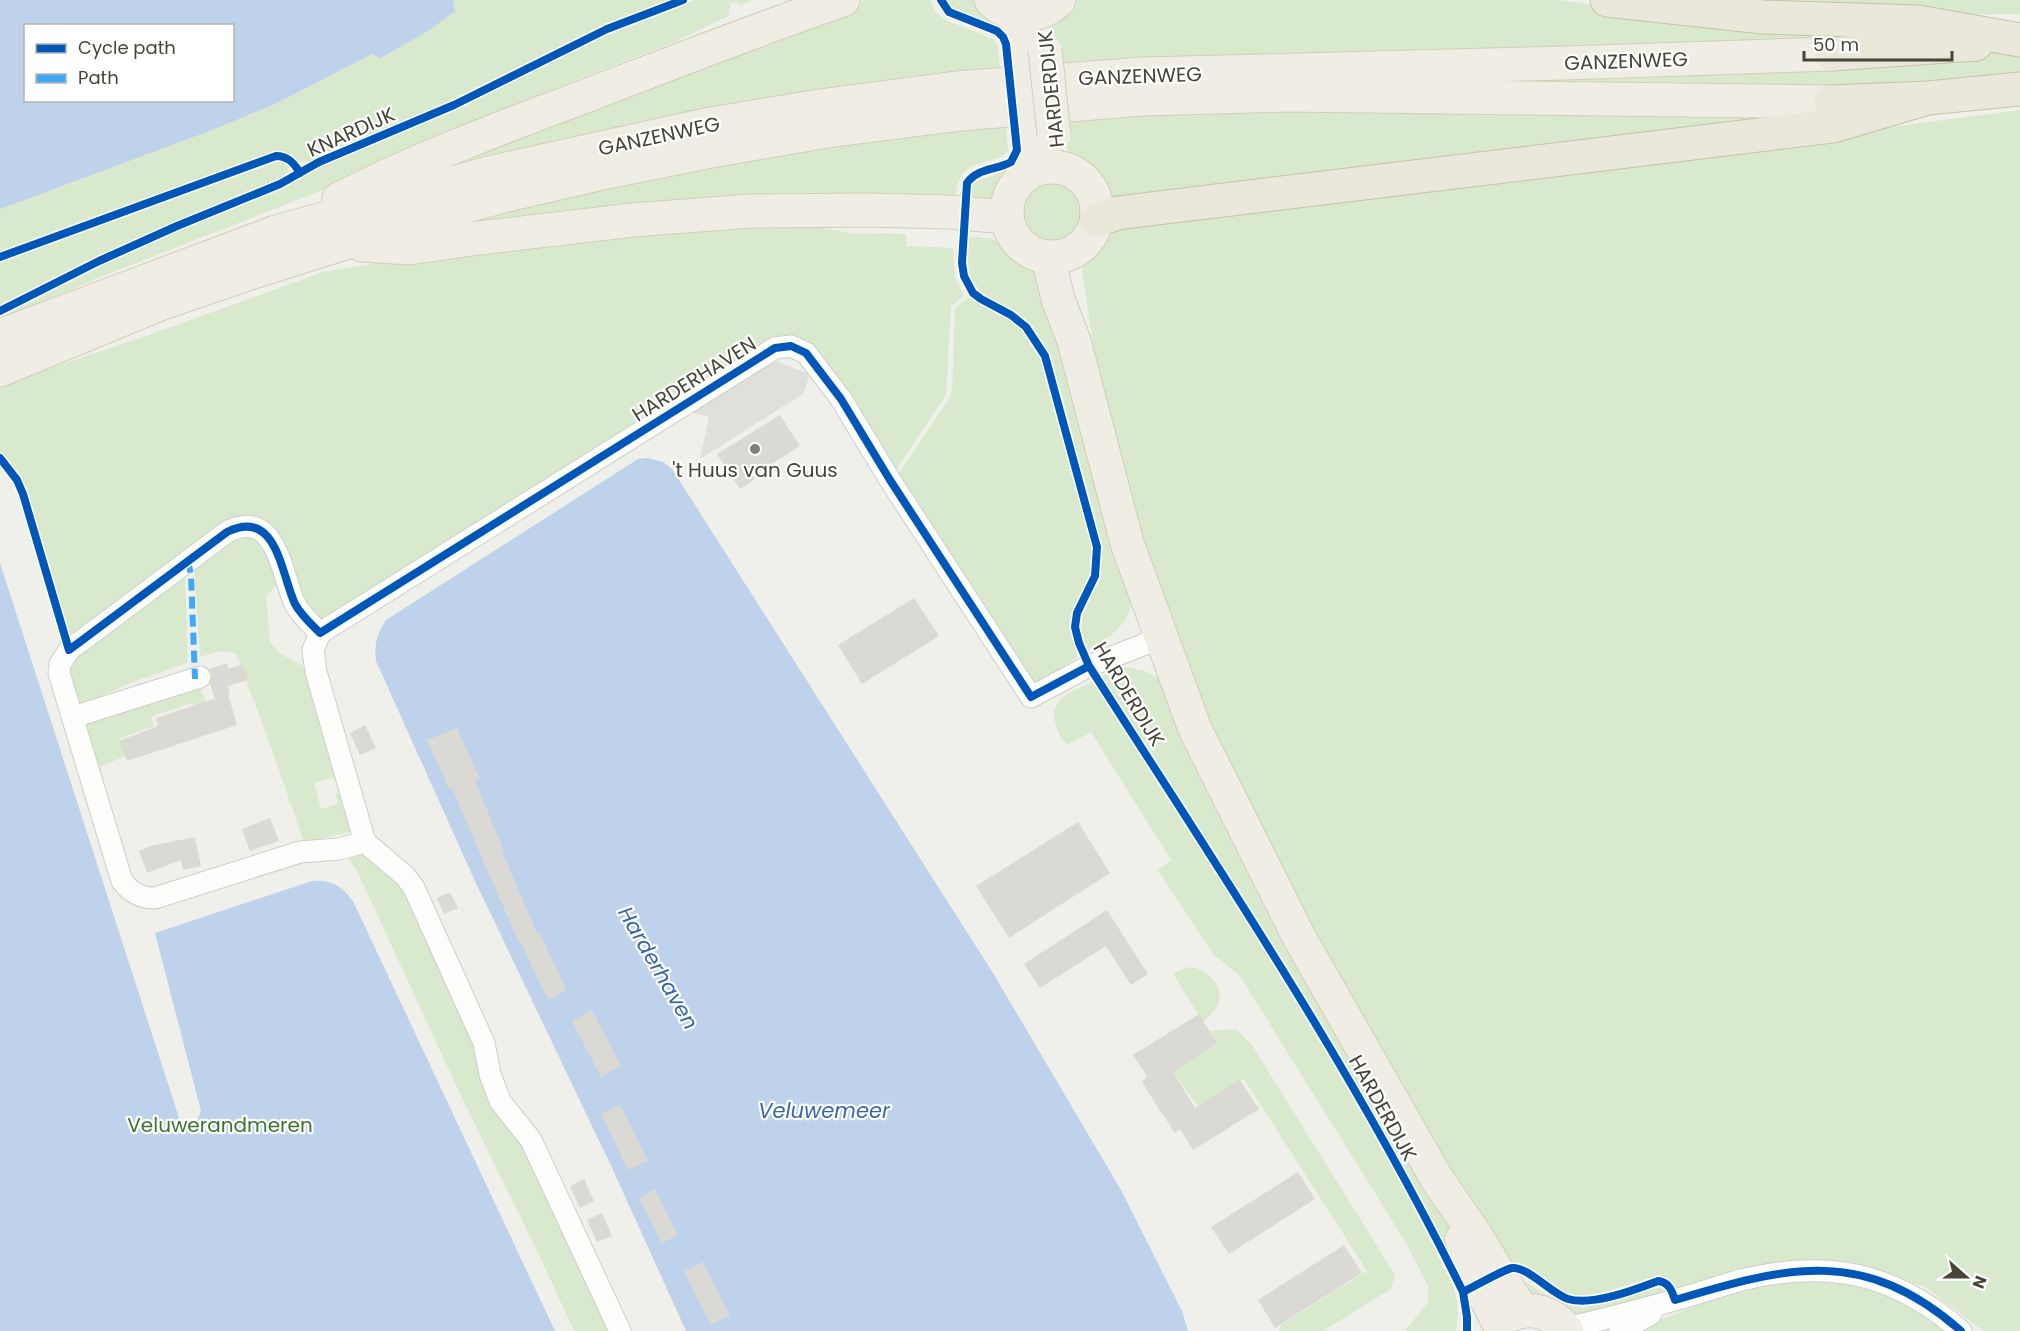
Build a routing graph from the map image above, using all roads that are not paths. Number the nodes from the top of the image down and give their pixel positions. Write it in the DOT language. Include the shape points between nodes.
graph roads {
  1 [pos="843,0"];
  2 [pos="1607,0"];
  3 [pos="1028,6"];
  4 [pos="2020,40"];
  5 [pos="1832,54"];
  6 [pos="2020,89"];
  7 [pos="1928,98"];
  8 [pos="1831,102"];
  9 [pos="1047,168"];
  10 [pos="1007,217"];
  11 [pos="1096,220"];
  12 [pos="276,232"];
  13 [pos="342,244"];
  14 [pos="1059,255"];
  15 [pos="0,336"];
  16 [pos="0,370"];
  17 [pos="320,633"];
  18 [pos="1161,638"];
  19 [pos="201,677"];
  20 [pos="73,717"];
  21 [pos="365,842"];
  22 [pos="1675,1300"];
  23 [pos="1504,1321"];
  24 [pos="1566,1329"];
  25 [pos="620,1331"];
  26 [pos="1620,1331"];
  27 [pos="1961,1331"];
  1 -- 12 [label="main road" via="483,134 381,178"];
  2 -- 4 [label="highway" via="1763,17 1918,22"];
  3 -- 9 [label="main road, HARDERDIJK, bridge"];
  4 -- 5 [label="highway, GANZENWEG"];
  5 -- 12 [label="main road, GANZENWEG" via="1143,74 956,88 695,127 493,172"];
  6 -- 7 [label="highway, GANZENWEG"];
  7 -- 8 [label="highway, GANZENWEG"];
  7 -- 11 [label="highway" via="1833,126 1118,213"];
  8 -- 13 [label="main road, GANZENWEG" via="1289,96 1142,99 973,113 827,130 619,169 499,196"];
  9 -- 10 [label="main road" via="1024,176 1010,194"];
  9 -- 11 [label="main road" via="1071,171 1089,186 1097,208"];
  10 -- 13 [label="main road" via="867,210 751,211 633,220 409,248"];
  10 -- 14 [label="main road" via="1016,240 1025,248 1036,254"];
  11 -- 14 [label="main road" via="1087,240"];
  12 -- 15 [label="main road"];
  13 -- 16 [label="main road" via="160,304"];
  14 -- 18 [label="main road, HARDERDIJK" via="1076,296 1074,341 1127,543"];
  17 -- 18 [label="street, HARDERHAVEN" via="775,348 791,346 806,353 841,399 1030,697 1089,666"];
  17 -- 20 [label="street" via="296,606 271,539 252,527 234,528 69,650 59,673"];
  17 -- 21 [label="street" via="313,650 316,672"];
  18 -- 23 [label="main road, HARDERDIJK" via="1195,729 1299,937 1437,1179 1481,1244"];
  19 -- 20 [label="street"];
  20 -- 21 [label="street" via="122,882 138,895 155,898 300,852"];
  21 -- 25 [label="street" via="414,888 484,1043 500,1101 531,1140"];
  22 -- 24 [label="street"];
  22 -- 26 [label="street"];
  22 -- 27 [label="street" via="1741,1280 1796,1270 1832,1271 1860,1275 1920,1299"];
  23 -- 24 [label="main road" via="1540,1311 1554,1317"];
}
